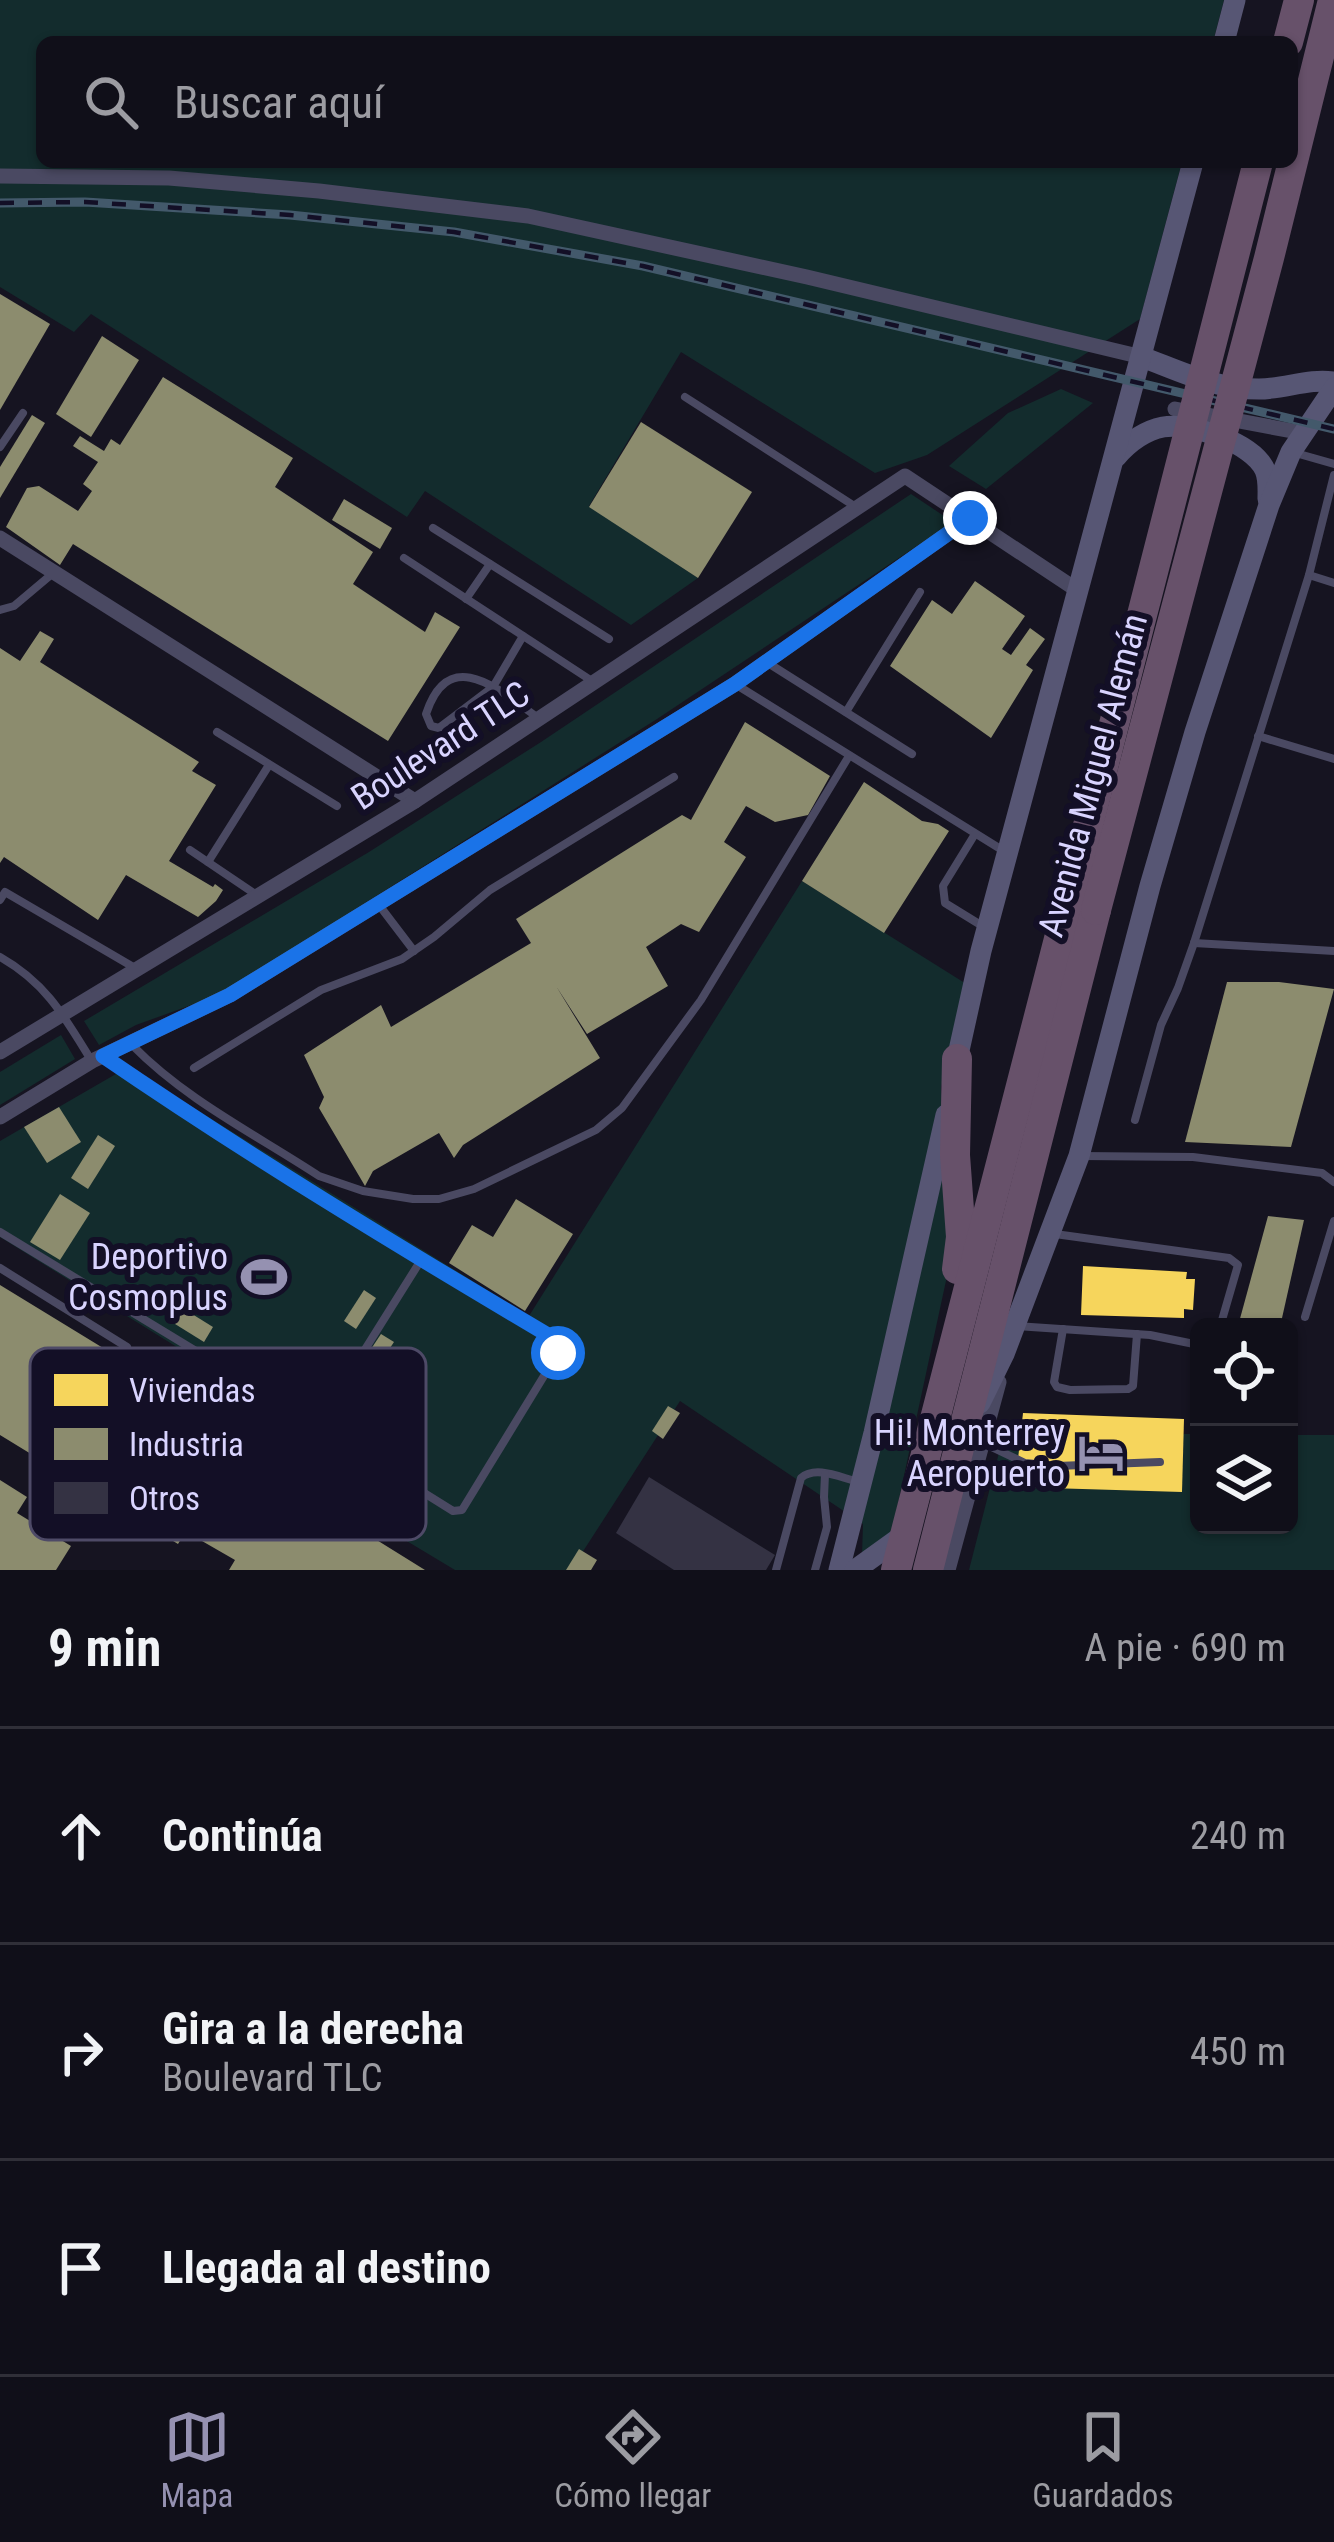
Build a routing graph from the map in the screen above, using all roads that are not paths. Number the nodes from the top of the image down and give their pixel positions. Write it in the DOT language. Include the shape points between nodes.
graph roads {
  1 [pos="1235,0"];
  2 [pos="1299,0"];
  3 [pos="1333,0"];
  4 [pos="1226,36"];
  5 [pos="1290,36"];
  6 [pos="1298,141"];
  7 [pos="1191,168"];
  8 [pos="1257,168"];
  9 [pos="1291,168"];
  10 [pos="0,176"];
  11 [pos="1142,357"];
  12 [pos="1334,385"];
  13 [pos="685,398"];
  14 [pos="1175,409"];
  15 [pos="23,413"];
  16 [pos="1297,442"];
  17 [pos="0,447"];
  18 [pos="1112,462"];
  19 [pos="1334,464"];
  20 [pos="1334,475"];
  21 [pos="1269,505"];
  22 [pos="858,507"];
  23 [pos="970,518"];
  24 [pos="433,529"];
  25 [pos="0,538"];
  26 [pos="404,558"];
  27 [pos="490,564"];
  28 [pos="54,573"];
  29 [pos="1309,575"];
  30 [pos="1334,583"];
  31 [pos="1077,590"];
  32 [pos="920,592"];
  33 [pos="0,596"];
  34 [pos="466,598"];
  35 [pos="14,606"];
  36 [pos="0,610"];
  37 [pos="524,636"];
  38 [pos="608,639"];
  39 [pos="767,662"];
  40 [pos="592,681"];
  41 [pos="735,684"];
  42 [pos="493,686"];
  43 [pos="846,712"];
  44 [pos="538,718"];
  45 [pos="217,732"];
  46 [pos="1258,736"];
  47 [pos="912,754"];
  48 [pos="849,755"];
  49 [pos="1334,759"];
  50 [pos="269,765"];
  51 [pos="674,777"];
  52 [pos="415,801"];
  53 [pos="337,806"];
  54 [pos="975,834"];
  55 [pos="190,850"];
  56 [pos="1008,854"];
  57 [pos="208,862"];
  58 [pos="258,896"];
  59 [pos="0,900"];
  60 [pos="378,904"];
  61 [pos="1082,907"];
  62 [pos="987,929"];
  63 [pos="1194,943"];
  64 [pos="414,951"];
  65 [pos="1334,951"];
  66 [pos="0,957"];
  67 [pos="136,969"];
  68 [pos="63,1014"];
  69 [pos="131,1043"];
  70 [pos="0,1052"];
  71 [pos="98,1059"];
  72 [pos="957,1059"];
  73 [pos="194,1068"];
  74 [pos="0,1117"];
  75 [pos="1135,1120"];
  76 [pos="1079,1156"];
  77 [pos="1334,1182"];
  78 [pos="1334,1221"];
  79 [pos="0,1232"];
  80 [pos="1051,1234"];
  81 [pos="421,1260"];
  82 [pos="0,1268"];
  83 [pos="1306,1317"];
  84 [pos="1223,1318"];
  85 [pos="1015,1326"];
  86 [pos="1063,1329"];
  87 [pos="1137,1334"];
  88 [pos="1190,1343"];
  89 [pos="127,1347"];
  90 [pos="190,1348"];
  91 [pos="366,1348"];
  92 [pos="969,1451"];
  93 [pos="1160,1462"];
  94 [pos="922,1466"];
  95 [pos="825,1474"];
  96 [pos="861,1483"];
  97 [pos="426,1494"];
  98 [pos="905,1534"];
  99 [pos="776,1570"];
  100 [pos="815,1570"];
  101 [pos="839,1570"];
  102 [pos="855,1570"];
  103 [pos="896,1570"];
  104 [pos="928,1570"];
  105 [pos="948,1570"];
  1 -- 4 [label="street"];
  2 -- 5 [label="highway"];
  3 -- 6 [label="highway, Avenida Miguel Alemán, bridge"];
  7 -- 11 [label="street"];
  8 -- 61 [label="highway, Avenida Miguel Alemán, bridge"];
  9 -- 61 [label="highway, Avenida Miguel Alemán, bridge"];
  10 -- 11 [label="street" via="169,178 528,216"];
  11 -- 12 [label="street" via="1238,388"];
  11 -- 18 [label="street"];
  12 -- 16 [label="street"];
  13 -- 22 [label="lane"];
  14 -- 16 [label="street"];
  15 -- 17 [label="lane"];
  16 -- 19 [label="lane"];
  16 -- 21 [label="street"];
  18 -- 21 [label="street" via="1156,429 1204,432 1263,466"];
  18 -- 31 [label="street"];
  20 -- 29 [label="lane"];
  21 -- 76 [label="street" via="1150,886"];
  22 -- 23 [label="street, Boulevard TLC" via="905,476"];
  22 -- 40 [label="street, Boulevard TLC"];
  23 -- 31 [label="street"];
  23 -- 39 [label="street"];
  24 -- 27 [label="lane"];
  25 -- 28 [label="street"];
  26 -- 34 [label="lane"];
  27 -- 34 [label="lane"];
  27 -- 38 [label="lane"];
  28 -- 35 [label="lane"];
  28 -- 52 [label="street"];
  29 -- 30 [label="lane"];
  29 -- 46 [label="lane"];
  31 -- 56 [label="street"];
  32 -- 43 [label="lane"];
  33 -- 35 [label="lane"];
  34 -- 37 [label="lane"];
  35 -- 36 [label="lane"];
  37 -- 40 [label="lane"];
  37 -- 42 [label="lane"];
  39 -- 41 [label="street"];
  39 -- 43 [label="lane"];
  40 -- 44 [label="street, Boulevard TLC"];
  41 -- 48 [label="lane"];
  41 -- 60 [label="street"];
  42 -- 42 [label="lane" via="443,725 428,722 427,708 453,677"];
  42 -- 44 [label="lane"];
  43 -- 47 [label="lane"];
  44 -- 52 [label="street, Boulevard TLC"];
  45 -- 50 [label="lane"];
  46 -- 49 [label="lane"];
  46 -- 63 [label="lane"];
  48 -- 54 [label="lane"];
  48 -- 69 [label="lane" via="700,1000 622,1108 596,1130 474,1189 412,1199 339,1185 193,1097"];
  50 -- 53 [label="lane"];
  50 -- 57 [label="lane"];
  51 -- 64 [label="lane" via="490,890"];
  52 -- 58 [label="street, Boulevard TLC"];
  54 -- 56 [label="lane"];
  54 -- 62 [label="lane" via="943,886 945,903"];
  55 -- 57 [label="lane"];
  56 -- 62 [label="street"];
  57 -- 58 [label="lane"];
  58 -- 67 [label="street, Boulevard TLC"];
  59 -- 67 [label="lane" via="5,892"];
  60 -- 64 [label="lane"];
  60 -- 69 [label="street" via="230,995"];
  61 -- 92 [label="highway, Avenida Miguel Alemán"];
  61 -- 94 [label="highway, Avenida Miguel Alemán"];
  62 -- 72 [label="street"];
  63 -- 65 [label="lane"];
  63 -- 75 [label="lane"];
  64 -- 73 [label="lane" via="321,990"];
  66 -- 68 [label="lane" via="31,976"];
  67 -- 68 [label="street, Boulevard TLC"];
  68 -- 70 [label="street, Boulevard TLC"];
  68 -- 71 [label="lane"];
  69 -- 71 [label="street"];
  71 -- 74 [label="street"];
  71 -- 81 [label="lane"];
  72 -- 94 [label="highway" via="961,1237"];
  72 -- 96 [label="street"];
  76 -- 77 [label="lane" via="1193,1157 1322,1173"];
  76 -- 80 [label="street"];
  78 -- 83 [label="lane"];
  79 -- 90 [label="lane"];
  80 -- 84 [label="lane" via="1229,1258 1238,1265"];
  80 -- 85 [label="street"];
  81 -- 91 [label="lane"];
  81 -- 97 [label="lane" via="560,1345 462,1510"];
  82 -- 89 [label="lane"];
  85 -- 86 [label="lane"];
  85 -- 92 [label="street"];
  86 -- 87 [label="lane"];
  86 -- 87 [label="lane" via="1054,1382 1070,1390 1130,1388"];
  87 -- 88 [label="lane"];
  92 -- 93 [label="lane" via="1073,1466"];
  92 -- 104 [label="highway, Avenida Miguel Alemán"];
  92 -- 105 [label="street"];
  94 -- 98 [label="highway, Avenida Miguel Alemán"];
  95 -- 96 [label="lane"];
  95 -- 99 [label="lane" via="801,1478"];
  95 -- 100 [label="lane" via="827,1527"];
  96 -- 101 [label="street"];
  98 -- 102 [label="street"];
  98 -- 103 [label="highway, Avenida Miguel Alemán"];
}
